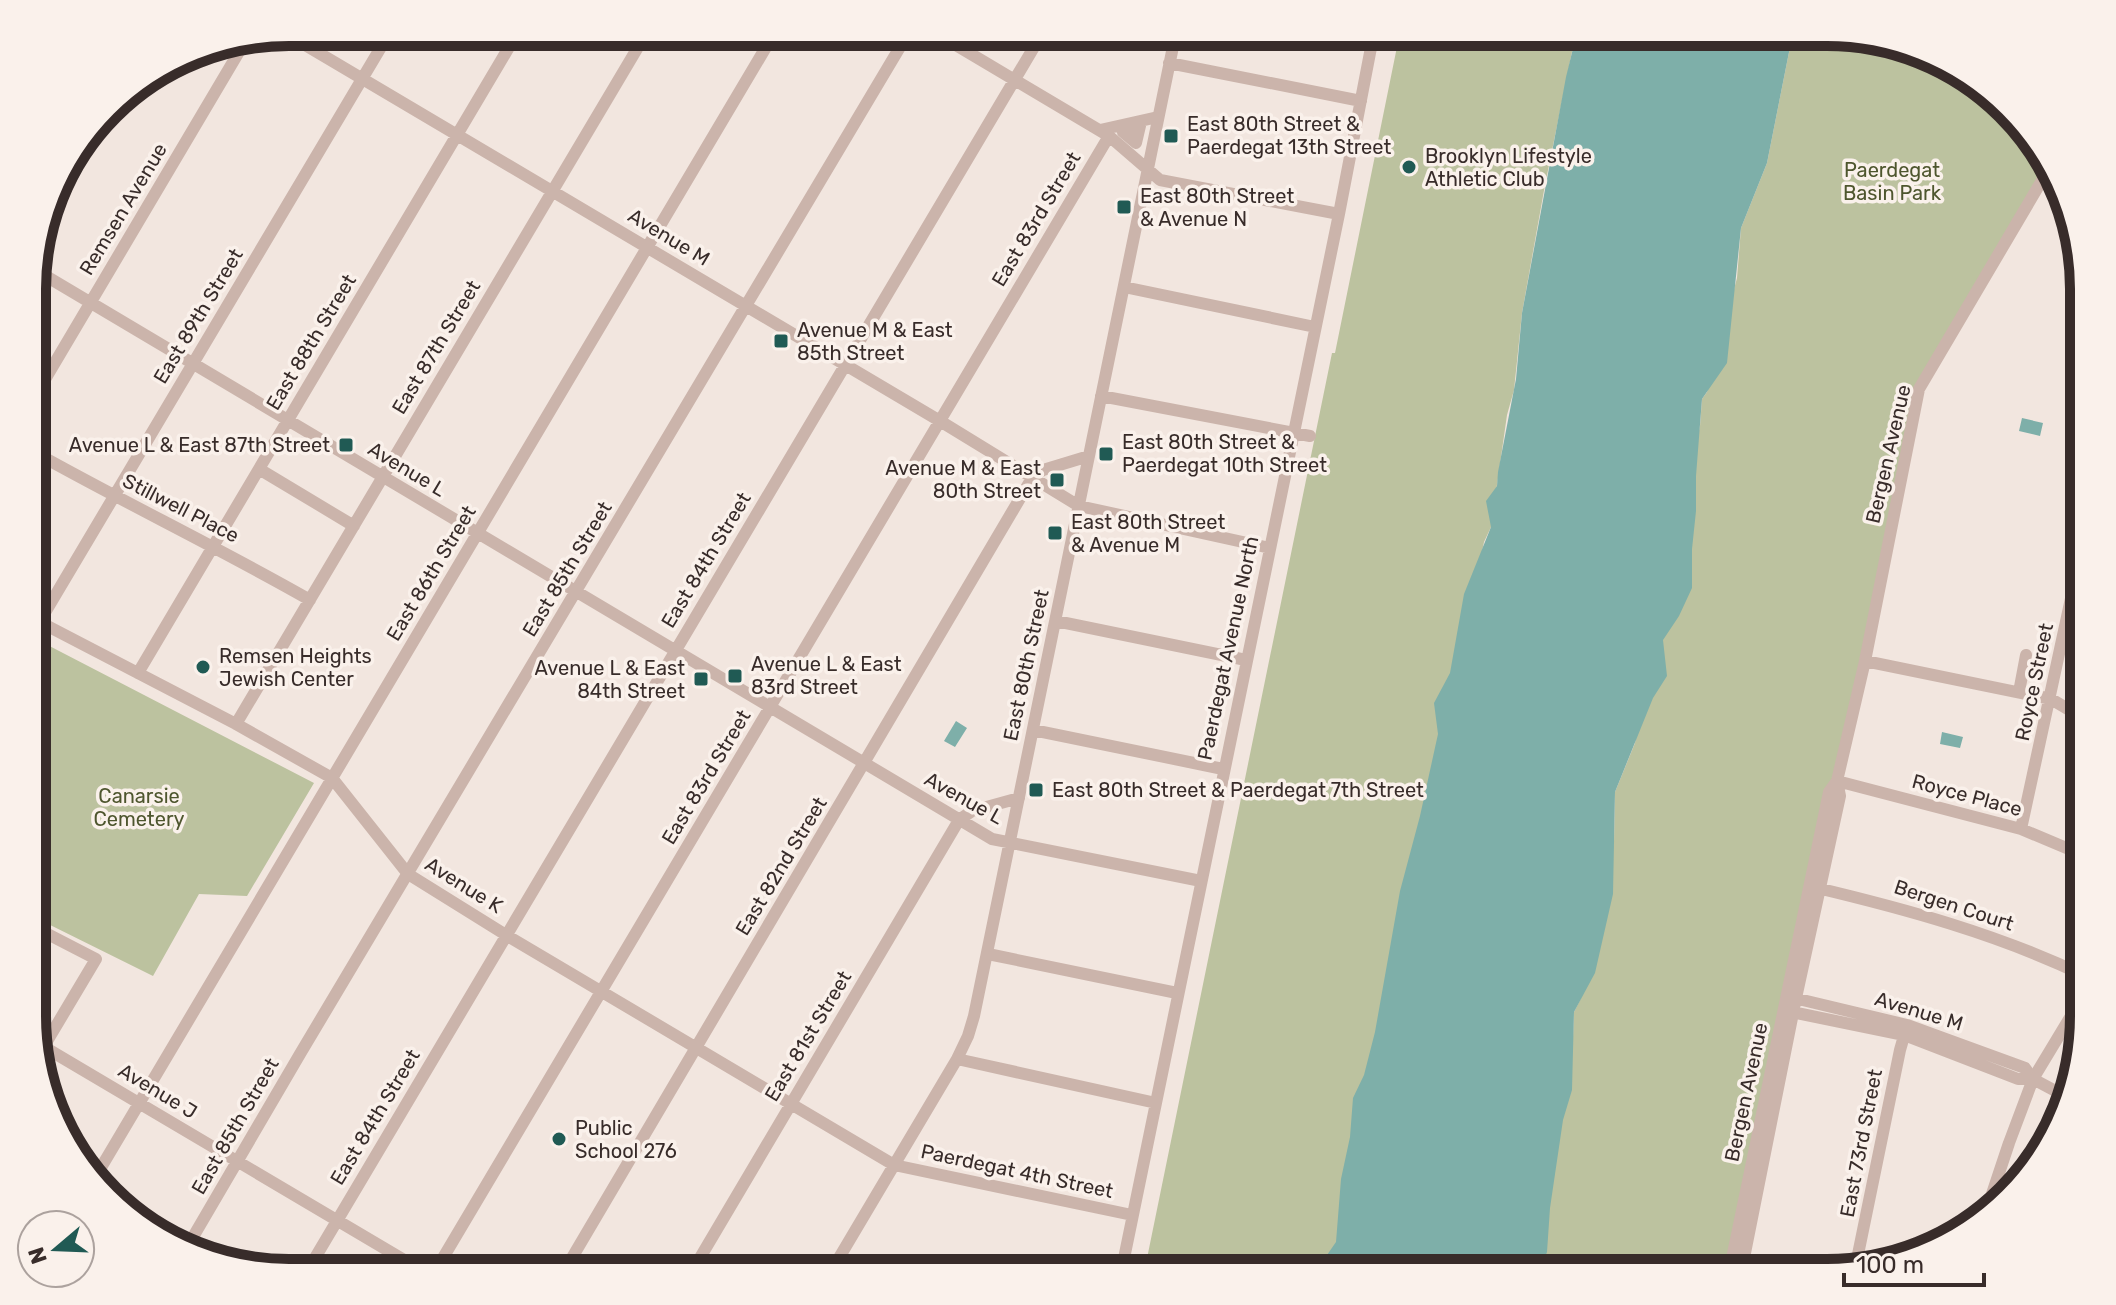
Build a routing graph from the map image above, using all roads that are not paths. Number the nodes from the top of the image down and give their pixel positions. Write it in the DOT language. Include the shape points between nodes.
graph roads {
  1 [pos="1173,46"];
  2 [pos="1371,46"];
  3 [pos="309,47"];
  4 [pos="381,47"];
  5 [pos="509,47"];
  6 [pos="638,47"];
  7 [pos="766,47"];
  8 [pos="900,47"];
  9 [pos="958,47"];
  10 [pos="1034,47"];
  11 [pos="239,51"];
  12 [pos="1169,63"];
  13 [pos="362,78"];
  14 [pos="1014,80"];
  15 [pos="1361,101"];
  16 [pos="1158,117"];
  17 [pos="1105,133"];
  18 [pos="457,135"];
  19 [pos="1148,168"];
  20 [pos="2043,178"];
  21 [pos="552,191"];
  22 [pos="1339,214"];
  23 [pos="647,248"];
  24 [pos="47,277"];
  25 [pos="1124,287"];
  26 [pos="91,303"];
  27 [pos="746,306"];
  28 [pos="1315,327"];
  29 [pos="193,364"];
  30 [pos="845,365"];
  31 [pos="46,378"];
  32 [pos="1101,396"];
  33 [pos="288,420"];
  34 [pos="940,421"];
  35 [pos="1294,433"];
  36 [pos="1310,436"];
  37 [pos="1089,456"];
  38 [pos="46,459"];
  39 [pos="259,469"];
  40 [pos="383,478"];
  41 [pos="1032,478"];
  42 [pos="114,497"];
  43 [pos="1079,506"];
  44 [pos="354,526"];
  45 [pos="477,534"];
  46 [pos="213,546"];
  47 [pos="1270,548"];
  48 [pos="576,592"];
  49 [pos="310,600"];
  50 [pos="46,606"];
  51 [pos="1056,621"];
  52 [pos="46,625"];
  53 [pos="2069,628"];
  54 [pos="675,651"];
  55 [pos="2026,655"];
  56 [pos="1246,660"];
  57 [pos="1865,661"];
  58 [pos="138,673"];
  59 [pos="2019,692"];
  60 [pos="2051,699"];
  61 [pos="770,707"];
  62 [pos="2069,710"];
  63 [pos="236,724"];
  64 [pos="1033,730"];
  65 [pos="865,764"];
  66 [pos="1223,769"];
  67 [pos="332,778"];
  68 [pos="1837,781"];
  69 [pos="1019,798"];
  70 [pos="959,820"];
  71 [pos="2021,829"];
  72 [pos="1010,843"];
  73 [pos="2069,849"];
  74 [pos="408,874"];
  75 [pos="1201,881"];
  76 [pos="1814,887"];
  77 [pos="46,933"];
  78 [pos="506,935"];
  79 [pos="988,954"];
  80 [pos="2069,969"];
  81 [pos="601,991"];
  82 [pos="1177,993"];
  83 [pos="1791,997"];
  84 [pos="1788,1011"];
  85 [pos="2069,1019"];
  86 [pos="1906,1030"];
  87 [pos="47,1035"];
  88 [pos="696,1048"];
  89 [pos="49,1055"];
  90 [pos="957,1059"];
  91 [pos="2033,1079"];
  92 [pos="2058,1092"];
  93 [pos="140,1103"];
  94 [pos="1156,1103"];
  95 [pos="791,1104"];
  96 [pos="238,1162"];
  97 [pos="894,1165"];
  98 [pos="100,1169"];
  99 [pos="1992,1194"];
  100 [pos="1132,1215"];
  101 [pos="337,1220"];
  102 [pos="192,1239"];
  103 [pos="1858,1256"];
  104 [pos="1124,1258"];
  105 [pos="1732,1258"];
  106 [pos="1744,1258"];
  107 [pos="314,1259"];
  108 [pos="402,1259"];
  109 [pos="442,1259"];
  110 [pos="571,1259"];
  111 [pos="699,1259"];
  112 [pos="838,1259"];
  1 -- 12 [label="street, East 80th Street"];
  2 -- 15 [label="street, Paerdegat Avenue North"];
  3 -- 13 [label="street, Avenue M"];
  4 -- 13 [label="street, East 89th Street"];
  5 -- 18 [label="street, East 88th Street"];
  6 -- 21 [label="street, East 87th Street"];
  7 -- 23 [label="street, East 86th Street"];
  8 -- 27 [label="street, East 85th Street"];
  9 -- 14 [label="street"];
  10 -- 14 [label="street, East 84th Street"];
  11 -- 26 [label="street, Remsen Avenue"];
  12 -- 15 [label="street"];
  12 -- 16 [label="street, East 80th Street"];
  13 -- 18 [label="street, Avenue M"];
  13 -- 29 [label="street, East 89th Street"];
  14 -- 17 [label="street"];
  14 -- 30 [label="street, East 84th Street"];
  15 -- 22 [label="street, Paerdegat Avenue North"];
  16 -- 17 [label="street"];
  16 -- 19 [label="street, East 80th Street"];
  17 -- 19 [label="street"];
  17 -- 34 [label="street, East 83rd Street"];
  18 -- 21 [label="street, Avenue M"];
  18 -- 33 [label="street, East 88th Street"];
  19 -- 22 [label="street" via="1160,180"];
  19 -- 25 [label="street, East 80th Street"];
  20 -- 57 [label="street, Bergen Avenue" via="1919,389"];
  21 -- 23 [label="street, Avenue M"];
  21 -- 40 [label="street, East 87th Street"];
  22 -- 28 [label="street, Paerdegat Avenue North"];
  23 -- 27 [label="street, Avenue M"];
  23 -- 45 [label="street, East 86th Street"];
  24 -- 26 [label="street, Avenue L"];
  25 -- 28 [label="street"];
  25 -- 32 [label="street, East 80th Street"];
  26 -- 29 [label="street, Avenue L"];
  26 -- 31 [label="street, Remsen Avenue"];
  27 -- 30 [label="street, Avenue M"];
  27 -- 48 [label="street, East 85th Street"];
  28 -- 35 [label="street, Paerdegat Avenue North"];
  29 -- 33 [label="street, Avenue L"];
  29 -- 42 [label="street, East 89th Street"];
  30 -- 34 [label="street, Avenue M"];
  30 -- 54 [label="street, East 84th Street"];
  32 -- 35 [label="street"];
  32 -- 37 [label="street, East 80th Street"];
  33 -- 39 [label="street, East 88th Street"];
  33 -- 40 [label="street, Avenue L"];
  34 -- 41 [label="street, Avenue M"];
  34 -- 61 [label="street, East 83rd Street"];
  35 -- 36 [label="street"];
  35 -- 47 [label="street, Paerdegat Avenue North"];
  37 -- 41 [label="street"];
  37 -- 43 [label="street, East 80th Street"];
  38 -- 42 [label="street, Stillwell Place"];
  39 -- 44 [label="street"];
  39 -- 46 [label="street, East 88th Street"];
  40 -- 44 [label="street, East 87th Street"];
  40 -- 45 [label="street, Avenue L"];
  41 -- 43 [label="street, Avenue M"];
  41 -- 65 [label="street, East 82nd Street"];
  42 -- 46 [label="street, Stillwell Place"];
  42 -- 50 [label="street, East 89th Street"];
  43 -- 47 [label="street, Avenue M"];
  43 -- 51 [label="street, East 80th Street"];
  44 -- 49 [label="street, East 87th Street"];
  45 -- 48 [label="street, Avenue L"];
  45 -- 67 [label="street, East 86th Street"];
  46 -- 49 [label="street, Stillwell Place"];
  46 -- 58 [label="street, East 88th Street"];
  47 -- 56 [label="street, Paerdegat Avenue North"];
  48 -- 54 [label="street, Avenue L"];
  48 -- 74 [label="street, East 85th Street"];
  49 -- 63 [label="street, East 87th Street"];
  51 -- 56 [label="street"];
  51 -- 64 [label="street, East 80th Street"];
  52 -- 58 [label="street, Avenue K"];
  53 -- 60 [label="street, Royce Street"];
  54 -- 61 [label="street, Avenue L"];
  54 -- 78 [label="street, East 84th Street"];
  55 -- 59 [label="street"];
  56 -- 66 [label="street, Paerdegat Avenue North"];
  57 -- 59 [label="street"];
  57 -- 68 [label="street, Bergen Avenue"];
  58 -- 63 [label="street, Avenue K"];
  59 -- 60 [label="street"];
  60 -- 62 [label="street"];
  60 -- 71 [label="street, Royce Street"];
  61 -- 65 [label="street, Avenue L"];
  61 -- 81 [label="street, East 83rd Street"];
  63 -- 67 [label="street, Avenue K"];
  64 -- 66 [label="street"];
  64 -- 69 [label="street, East 80th Street"];
  65 -- 70 [label="street, Avenue L"];
  65 -- 88 [label="street, East 82nd Street"];
  66 -- 75 [label="street, Paerdegat Avenue North"];
  67 -- 74 [label="street, Avenue K"];
  67 -- 93 [label="street, East 86th Street"];
  68 -- 71 [label="street, Royce Place"];
  68 -- 76 [label="street, Bergen Avenue" via="1840,796"];
  69 -- 70 [label="street"];
  69 -- 72 [label="street, East 80th Street"];
  70 -- 72 [label="street, Avenue L"];
  70 -- 95 [label="street, East 81st Street"];
  71 -- 73 [label="street, Royce Place"];
  72 -- 75 [label="street, Avenue L"];
  72 -- 79 [label="street, East 80th Street"];
  74 -- 78 [label="street, Avenue K"];
  74 -- 96 [label="street, East 85th Street"];
  75 -- 82 [label="street, Paerdegat Avenue North"];
  76 -- 80 [label="street, Bergen Court" via="1958,925"];
  76 -- 83 [label="street, Bergen Avenue"];
  77 -- 87 [label="street" via="96,959"];
  78 -- 81 [label="street, Avenue K"];
  78 -- 101 [label="street, East 84th Street"];
  79 -- 82 [label="street"];
  79 -- 90 [label="street, East 80th Street" via="974,1016"];
  81 -- 88 [label="street, Avenue K"];
  81 -- 109 [label="street, East 83rd Street"];
  82 -- 94 [label="street, Paerdegat Avenue North"];
  83 -- 84 [label="street, Bergen Avenue"];
  83 -- 86 [label="street, Avenue M"];
  84 -- 86 [label="street, Avenue M"];
  84 -- 105 [label="street, Bergen Avenue"];
  84 -- 106 [label="street, Bergen Avenue"];
  85 -- 91 [label="street"];
  86 -- 91 [label="street, Avenue M" via="2018,1079"];
  86 -- 103 [label="street, East 73rd Street"];
  88 -- 95 [label="street, Avenue K"];
  88 -- 110 [label="street, East 82nd Street"];
  89 -- 93 [label="street, Avenue J"];
  90 -- 94 [label="street"];
  90 -- 97 [label="street, East 80th Street"];
  91 -- 92 [label="street, Avenue M"];
  91 -- 99 [label="street"];
  93 -- 96 [label="street, Avenue J"];
  93 -- 98 [label="street, East 86th Street"];
  94 -- 100 [label="street, Paerdegat Avenue North"];
  95 -- 97 [label="street, Avenue K"];
  95 -- 111 [label="street, East 81st Street"];
  96 -- 101 [label="street, Avenue J"];
  96 -- 102 [label="street, East 85th Street"];
  97 -- 100 [label="street, Paerdegat 4th Street"];
  97 -- 112 [label="street, East 80th Street"];
  100 -- 104 [label="street, Paerdegat Avenue North"];
  101 -- 107 [label="street, East 84th Street"];
  101 -- 108 [label="street, Avenue J"];
}
